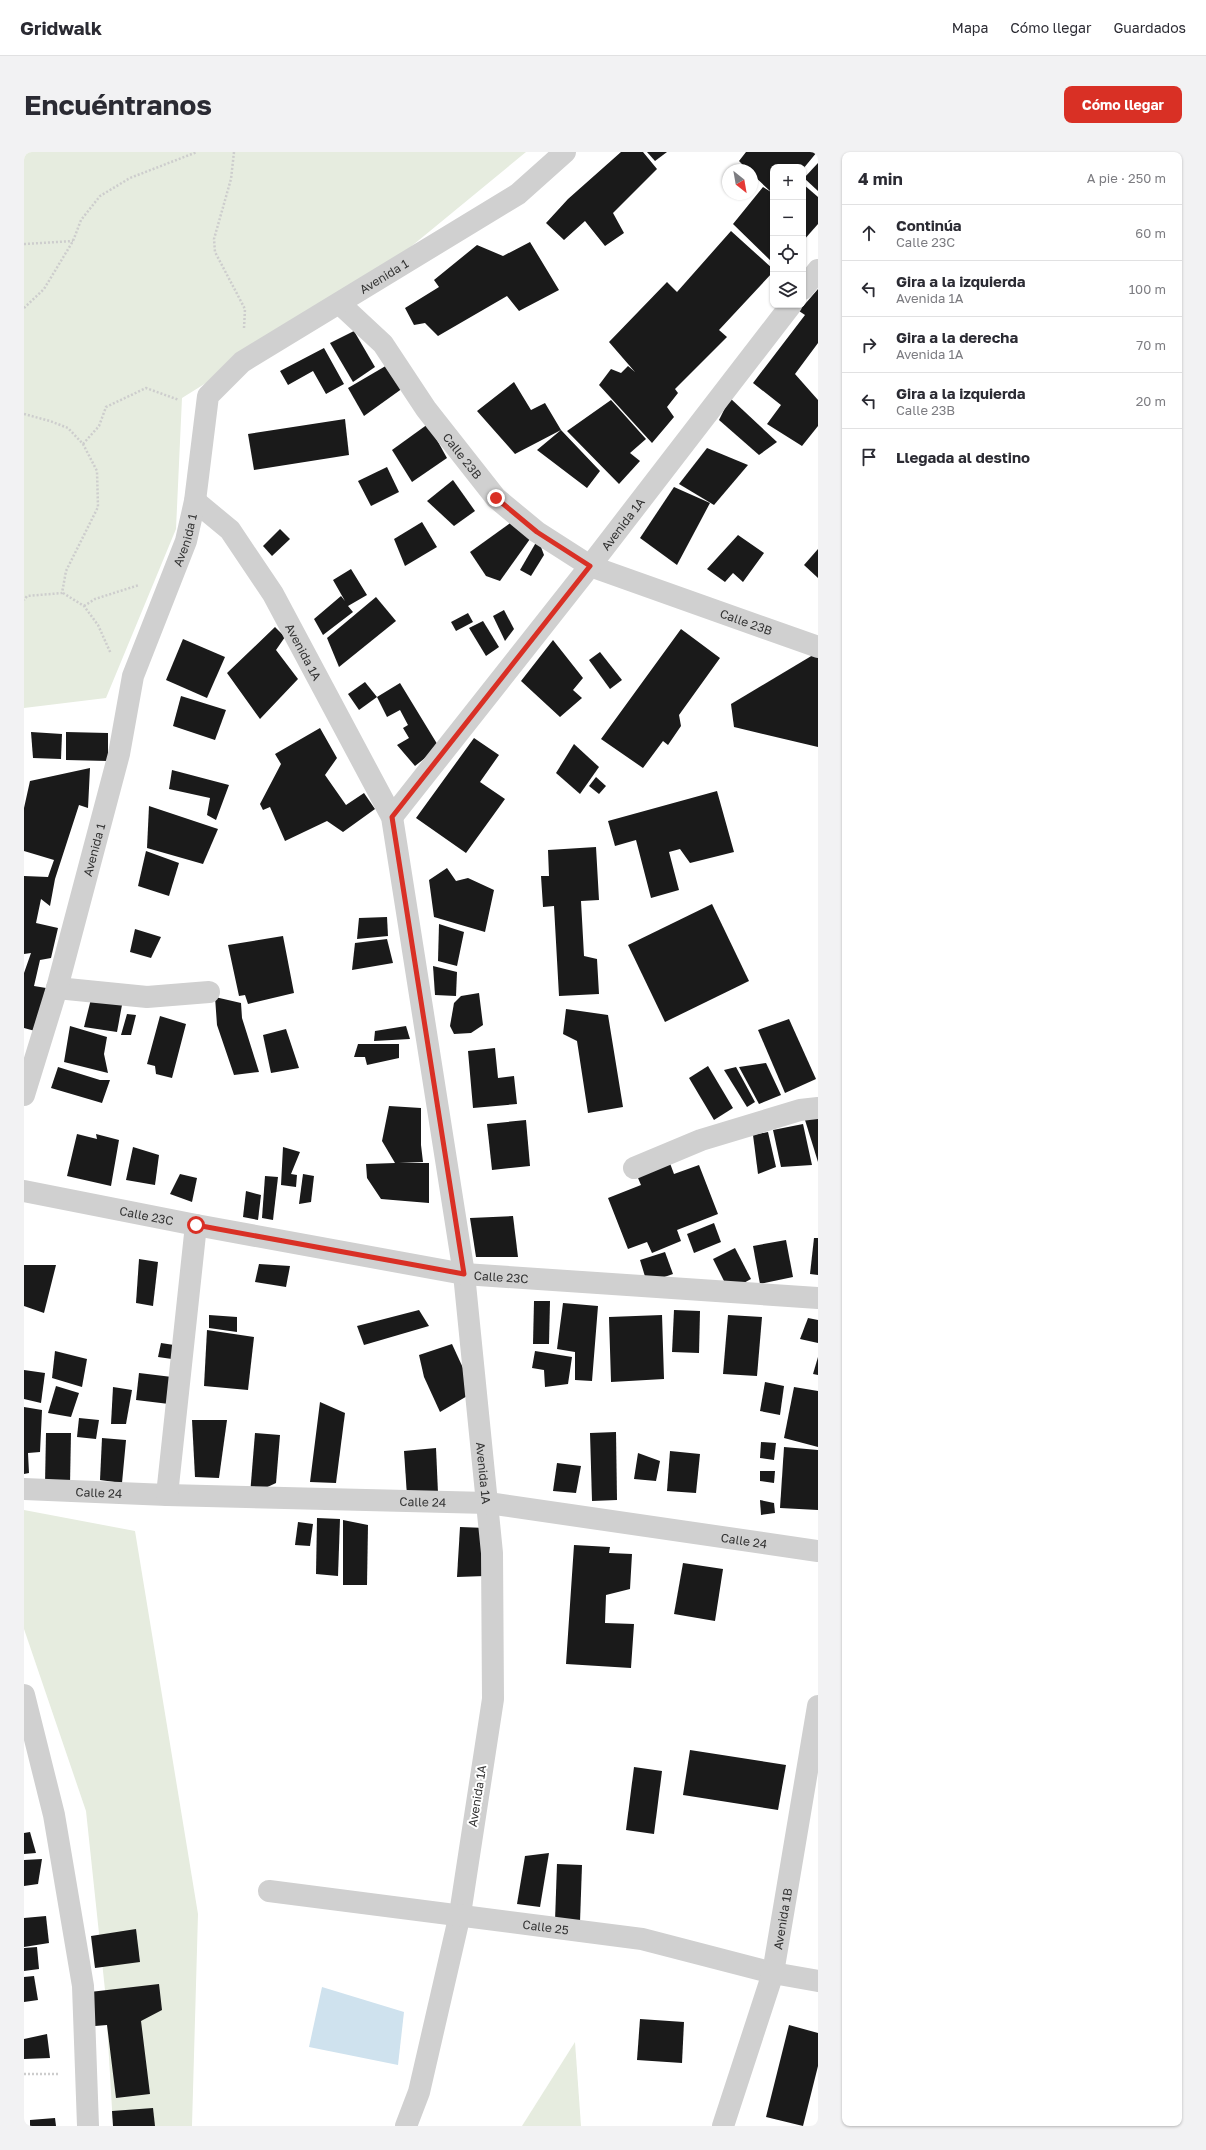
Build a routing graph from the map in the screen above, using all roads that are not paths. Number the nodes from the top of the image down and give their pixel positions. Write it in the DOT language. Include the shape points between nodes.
graph roads {
  1 [pos="565,152"];
  2 [pos="818,270"];
  3 [pos="806,285"];
  4 [pos="340,304"];
  5 [pos="789,308"];
  6 [pos="195,501"];
  7 [pos="590,566"];
  8 [pos="818,646"];
  9 [pos="392,817"];
  10 [pos="57,988"];
  11 [pos="209,992"];
  12 [pos="24,1095"];
  13 [pos="818,1108"];
  14 [pos="634,1168"];
  15 [pos="24,1191"];
  16 [pos="196,1225"];
  17 [pos="464,1274"];
  18 [pos="818,1298"];
  19 [pos="24,1489"];
  20 [pos="167,1495"];
  21 [pos="488,1503"];
  22 [pos="818,1551"];
  23 [pos="24,1696"];
  24 [pos="818,1706"];
  25 [pos="269,1891"];
  26 [pos="460,1914"];
  27 [pos="773,1973"];
  28 [pos="818,1981"];
  29 [pos="88,2126"];
  30 [pos="406,2126"];
  31 [pos="723,2126"];
  1 -- 4 [label="street, Avenida 1" via="518,194"];
  2 -- 3 [label="street"];
  4 -- 6 [label="street, Avenida 1" via="242,362 208,396"];
  4 -- 7 [label="street, Calle 23B" via="383,344 426,409 496,498 537,532"];
  5 -- 7 [label="street, Avenida 1A"];
  6 -- 9 [label="street, Avenida 1A" via="230,530 273,594"];
  6 -- 10 [label="street, Avenida 1" via="186,541 172,581 133,676 119,754"];
  7 -- 8 [label="street, Calle 23B"];
  7 -- 9 [label="street, Avenida 1A"];
  9 -- 17 [label="street, Avenida 1A"];
  10 -- 11 [label="street" via="146,996"];
  10 -- 12 [label="street, Avenida 1"];
  13 -- 14 [label="street" via="800,1110 701,1140"];
  15 -- 16 [label="street, Calle 23C"];
  16 -- 17 [label="street, Calle 23C"];
  16 -- 20 [label="street"];
  17 -- 18 [label="street, Calle 23C"];
  17 -- 21 [label="street, Avenida 1A"];
  19 -- 20 [label="street, Calle 24"];
  20 -- 21 [label="street, Calle 24"];
  21 -- 22 [label="street, Calle 24"];
  21 -- 26 [label="street, Avenida 1A" via="492,1553 492,1699"];
  23 -- 29 [label="street" via="54,1815 83,1986"];
  24 -- 27 [label="street, Avenida 1B"];
  25 -- 26 [label="street, Calle 25"];
  26 -- 27 [label="street, Calle 25" via="642,1938"];
  26 -- 30 [label="street, Avenida 1A" via="419,2092"];
  27 -- 28 [label="street, Calle 25"];
  27 -- 31 [label="street, Avenida 1B"];
}
